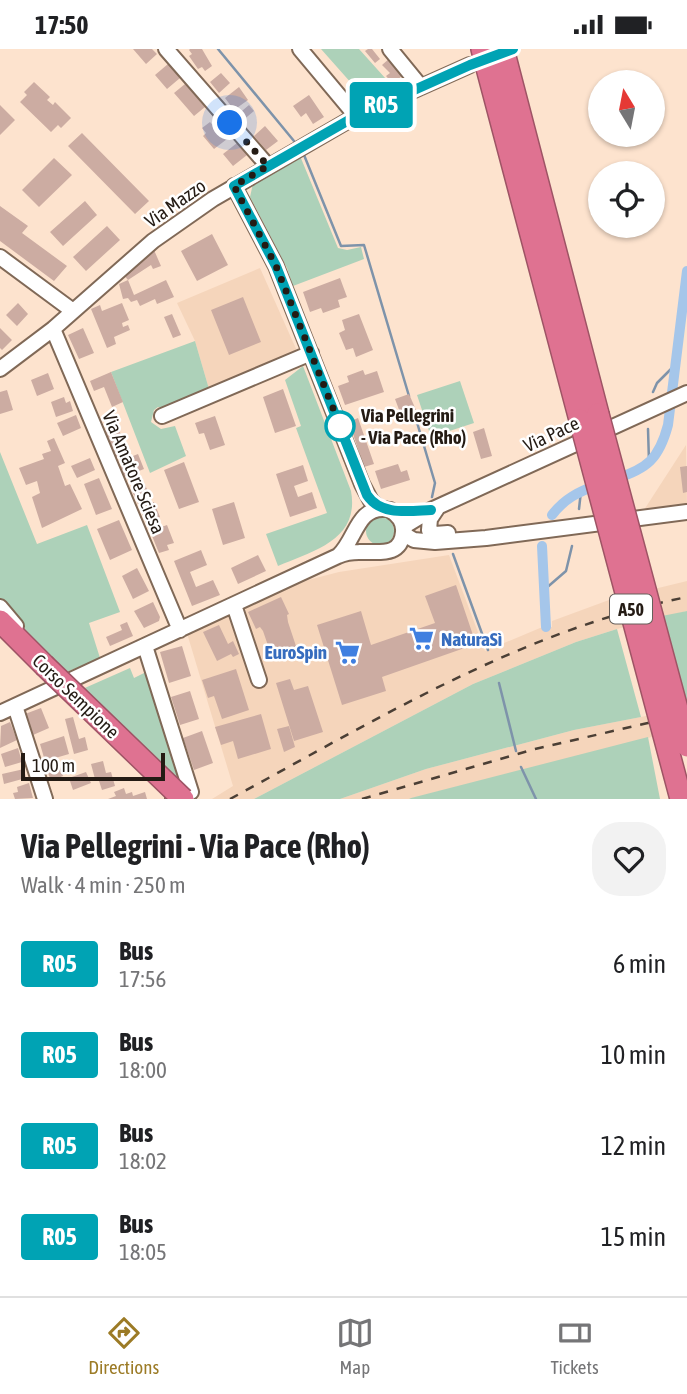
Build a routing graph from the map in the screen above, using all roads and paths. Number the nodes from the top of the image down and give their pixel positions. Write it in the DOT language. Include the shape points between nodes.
graph roads {
  1 [pos="166,49"];
  2 [pos="300,49"];
  3 [pos="390,49"];
  4 [pos="503,49"];
  5 [pos="476,57"];
  6 [pos="421,87"];
  7 [pos="356,116"];
  8 [pos="268,166"];
  9 [pos="234,186"];
  10 [pos="0,257"];
  11 [pos="73,311"];
  12 [pos="53,329"];
  13 [pos="311,353"];
  14 [pos="0,369"];
  15 [pos="686,393"];
  16 [pos="162,416"];
  17 [pos="589,417"];
  18 [pos="362,484"];
  19 [pos="435,508"];
  20 [pos="385,509"];
  21 [pos="687,512"];
  22 [pos="361,521"];
  23 [pos="403,528"];
  24 [pos="461,539"];
  25 [pos="435,542"];
  26 [pos="372,552"];
  27 [pos="387,553"];
  28 [pos="338,556"];
  29 [pos="234,605"];
  30 [pos="0,607"];
  31 [pos="0,621"];
  32 [pos="180,630"];
  33 [pos="10,639"];
  34 [pos="145,646"];
  35 [pos="39,668"];
  36 [pos="259,680"];
  37 [pos="15,706"];
  38 [pos="0,713"];
  39 [pos="687,746"];
  40 [pos="187,796"];
  41 [pos="45,799"];
  42 [pos="168,799"];
  43 [pos="681,799"];
  1 -- 8 [label="street"];
  2 -- 7 [label="street"];
  3 -- 6 [label="street"];
  4 -- 17 [label="highway, A50"];
  5 -- 6 [label="street, Via Mazzo"];
  5 -- 17 [label="highway, A50"];
  6 -- 7 [label="street, Via Mazzo"];
  7 -- 8 [label="street, Via Mazzo"];
  8 -- 9 [label="street, Via Mazzo"];
  9 -- 11 [label="street, Via Mazzo" via="153,241"];
  9 -- 13 [label="street" via="273,258"];
  10 -- 11 [label="street"];
  11 -- 12 [label="street, Via Mazzo"];
  12 -- 14 [label="street, Via Mazzo"];
  12 -- 32 [label="street, Via Amatore Sciesa"];
  13 -- 16 [label="street"];
  13 -- 18 [label="street"];
  15 -- 19 [label="street, Via Pace"];
  17 -- 39 [label="highway, A50, bridge"];
  17 -- 43 [label="highway, A50, bridge"];
  18 -- 20 [label="street" via="371,501"];
  18 -- 22 [label="street"];
  19 -- 20 [label="street, Via Pace"];
  19 -- 23 [label="street, Via Pace"];
  19 -- 24 [label="street" via="429,530 460,534"];
  20 -- 22 [label="street"];
  20 -- 23 [label="street" via="396,514"];
  21 -- 24 [label="street"];
  22 -- 26 [label="street" via="360,542"];
  22 -- 28 [label="street"];
  23 -- 25 [label="street" via="414,540"];
  23 -- 27 [label="street" via="399,544"];
  24 -- 25 [label="street"];
  25 -- 27 [label="street"];
  26 -- 27 [label="street"];
  26 -- 28 [label="street"];
  28 -- 29 [label="street"];
  29 -- 32 [label="street"];
  29 -- 36 [label="street"];
  30 -- 33 [label="street" via="14,622"];
  31 -- 33 [label="highway, Corso Sempione"];
  32 -- 34 [label="street"];
  33 -- 35 [label="highway, Corso Sempione"];
  34 -- 37 [label="street"];
  34 -- 40 [label="street"];
  35 -- 40 [label="highway, Corso Sempione, bridge"];
  35 -- 42 [label="highway, Corso Sempione"];
  37 -- 38 [label="street"];
  37 -- 41 [label="street"];
  40 -- 42 [label="street"];
}
